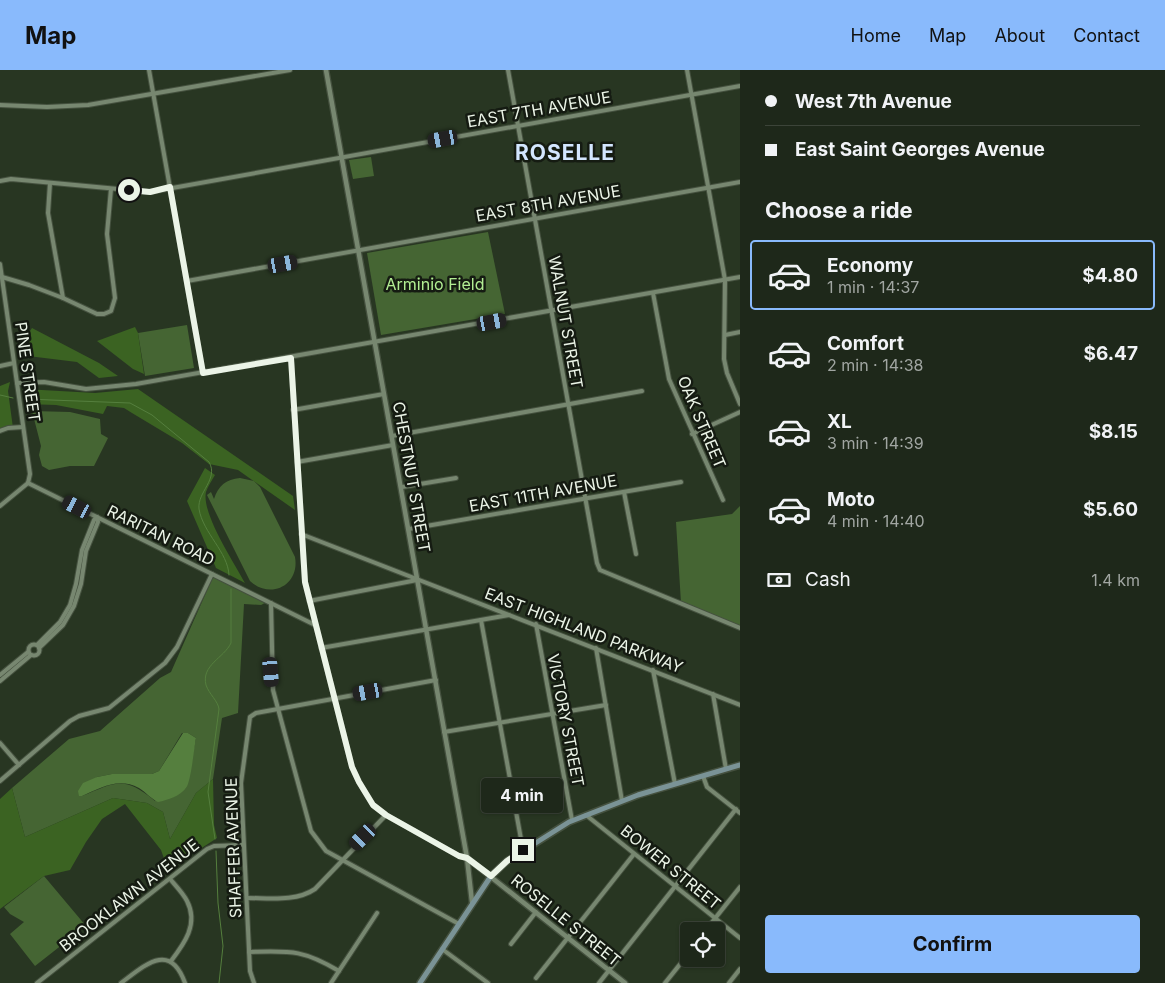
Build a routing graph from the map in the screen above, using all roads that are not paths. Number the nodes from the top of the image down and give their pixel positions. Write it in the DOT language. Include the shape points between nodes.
graph roads {
  1 [pos="149,70"];
  2 [pos="290,70"];
  3 [pos="326,70"];
  4 [pos="508,70"];
  5 [pos="687,70"];
  6 [pos="740,86"];
  7 [pos="154,94"];
  8 [pos="692,95"];
  9 [pos="0,105"];
  10 [pos="518,125"];
  11 [pos="342,156"];
  12 [pos="0,181"];
  13 [pos="740,182"];
  14 [pos="50,183"];
  15 [pos="170,187"];
  16 [pos="707,188"];
  17 [pos="110,189"];
  18 [pos="534,218"];
  19 [pos="359,250"];
  20 [pos="0,266"];
  21 [pos="2,276"];
  22 [pos="740,277"];
  23 [pos="725,280"];
  24 [pos="187,281"];
  25 [pos="653,293"];
  26 [pos="63,298"];
  27 [pos="551,311"];
  28 [pos="740,332"];
  29 [pos="724,335"];
  30 [pos="375,342"];
  31 [pos="291,358"];
  32 [pos="14,363"];
  33 [pos="0,366"];
  34 [pos="203,373"];
  35 [pos="17,383"];
  36 [pos="642,391"];
  37 [pos="384,394"];
  38 [pos="568,404"];
  39 [pos="740,404"];
  40 [pos="294,410"];
  41 [pos="740,412"];
  42 [pos="23,427"];
  43 [pos="0,431"];
  44 [pos="692,434"];
  45 [pos="392,436"];
  46 [pos="393,445"];
  47 [pos="297,462"];
  48 [pos="456,478"];
  49 [pos="681,482"];
  50 [pos="28,483"];
  51 [pos="402,487"];
  52 [pos="624,492"];
  53 [pos="585,498"];
  54 [pos="723,500"];
  55 [pos="0,506"];
  56 [pos="98,517"];
  57 [pos="409,529"];
  58 [pos="301,534"];
  59 [pos="636,554"];
  60 [pos="212,574"];
  61 [pos="418,580"];
  62 [pos="309,601"];
  63 [pos="271,603"];
  64 [pos="511,615"];
  65 [pos="481,620"];
  66 [pos="536,624"];
  67 [pos="315,625"];
  68 [pos="740,628"];
  69 [pos="426,630"];
  70 [pos="38,646"];
  71 [pos="322,648"];
  72 [pos="596,648"];
  73 [pos="30,653"];
  74 [pos="653,670"];
  75 [pos="0,675"];
  76 [pos="436,680"];
  77 [pos="0,681"];
  78 [pos="713,694"];
  79 [pos="334,698"];
  80 [pos="606,704"];
  81 [pos="740,705"];
  82 [pos="278,709"];
  83 [pos="552,713"];
  84 [pos="500,722"];
  85 [pos="444,732"];
  86 [pos="0,742"];
  87 [pos="19,765"];
  88 [pos="740,765"];
  89 [pos="726,769"];
  90 [pos="703,776"];
  91 [pos="0,781"];
  92 [pos="675,784"];
  93 [pos="622,801"];
  94 [pos="736,809"];
  95 [pos="740,813"];
  96 [pos="386,815"];
  97 [pos="586,815"];
  98 [pos="572,820"];
  99 [pos="244,845"];
  100 [pos="523,850"];
  101 [pos="634,854"];
  102 [pos="467,858"];
  103 [pos="341,859"];
  104 [pos="491,876"];
  105 [pos="170,879"];
  106 [pos="675,886"];
  107 [pos="740,887"];
  108 [pos="247,898"];
  109 [pos="472,902"];
  110 [pos="536,912"];
  111 [pos="377,913"];
  112 [pos="715,918"];
  113 [pos="712,922"];
  114 [pos="459,924"];
  115 [pos="568,938"];
  116 [pos="740,938"];
  117 [pos="511,944"];
  118 [pos="442,949"];
  119 [pos="249,952"];
  120 [pos="171,962"];
  121 [pos="680,965"];
  122 [pos="740,970"];
  123 [pos="339,971"];
  124 [pos="609,971"];
  125 [pos="536,978"];
  126 [pos="37,983"];
  127 [pos="121,983"];
  128 [pos="186,983"];
  129 [pos="254,983"];
  130 [pos="331,983"];
  131 [pos="420,983"];
  132 [pos="488,983"];
  133 [pos="599,983"];
  134 [pos="625,983"];
  135 [pos="666,983"];
  136 [pos="729,983"];
  1 -- 7 [label="street"];
  2 -- 7 [label="street"];
  3 -- 11 [label="street, CHESTNUT STREET"];
  4 -- 10 [label="street, WALNUT STREET"];
  5 -- 8 [label="street"];
  6 -- 8 [label="street, EAST 7TH AVENUE"];
  7 -- 9 [label="street" via="88,105"];
  7 -- 15 [label="street"];
  8 -- 10 [label="street, EAST 7TH AVENUE"];
  8 -- 16 [label="street"];
  10 -- 11 [label="street, EAST 7TH AVENUE"];
  10 -- 18 [label="street, WALNUT STREET"];
  11 -- 15 [label="street, EAST 7TH AVENUE"];
  11 -- 19 [label="street, CHESTNUT STREET"];
  12 -- 14 [label="street, EAST 7TH AVENUE"];
  13 -- 16 [label="street, EAST 8TH AVENUE"];
  14 -- 17 [label="street, EAST 7TH AVENUE"];
  14 -- 26 [label="street" via="48,213"];
  15 -- 17 [label="street, EAST 7TH AVENUE" via="147,192"];
  15 -- 24 [label="street"];
  16 -- 18 [label="street, EAST 8TH AVENUE"];
  16 -- 23 [label="street"];
  17 -- 26 [label="street" via="107,234 115,294 113,308 107,313 97,314"];
  18 -- 19 [label="street, EAST 8TH AVENUE"];
  18 -- 27 [label="street, WALNUT STREET"];
  19 -- 24 [label="street, EAST 8TH AVENUE"];
  19 -- 30 [label="street, CHESTNUT STREET"];
  20 -- 21 [label="street, PINE STREET"];
  21 -- 26 [label="street"];
  21 -- 32 [label="street, PINE STREET"];
  22 -- 23 [label="street"];
  23 -- 25 [label="street"];
  23 -- 29 [label="street"];
  24 -- 34 [label="street"];
  25 -- 27 [label="street"];
  25 -- 44 [label="street, OAK STREET" via="669,379"];
  27 -- 30 [label="street"];
  27 -- 38 [label="street, WALNUT STREET"];
  28 -- 29 [label="street"];
  29 -- 39 [label="street" via="727,373"];
  30 -- 31 [label="street"];
  30 -- 37 [label="street, CHESTNUT STREET"];
  31 -- 34 [label="street"];
  31 -- 40 [label="street"];
  32 -- 33 [label="street"];
  32 -- 35 [label="street, PINE STREET"];
  34 -- 35 [label="street" via="86,389 39,382"];
  35 -- 42 [label="street, PINE STREET"];
  36 -- 38 [label="street"];
  37 -- 40 [label="street"];
  37 -- 45 [label="street, CHESTNUT STREET"];
  38 -- 45 [label="street"];
  38 -- 53 [label="street, WALNUT STREET"];
  40 -- 47 [label="street"];
  41 -- 44 [label="street"];
  42 -- 43 [label="street"];
  42 -- 50 [label="street, PINE STREET" via="30,474"];
  44 -- 54 [label="street, OAK STREET"];
  45 -- 46 [label="street, CHESTNUT STREET"];
  46 -- 47 [label="street"];
  46 -- 51 [label="street, CHESTNUT STREET"];
  47 -- 58 [label="street"];
  48 -- 51 [label="street"];
  49 -- 52 [label="street, EAST 11TH AVENUE"];
  50 -- 55 [label="street"];
  50 -- 56 [label="street, RARITAN ROAD"];
  51 -- 57 [label="street, CHESTNUT STREET"];
  52 -- 53 [label="street, EAST 11TH AVENUE"];
  52 -- 59 [label="street"];
  53 -- 57 [label="street, EAST 11TH AVENUE"];
  53 -- 68 [label="street, WALNUT STREET" via="600,570"];
  56 -- 60 [label="street, RARITAN ROAD"];
  56 -- 70 [label="street" via="84,545 70,605 60,622"];
  57 -- 61 [label="street, CHESTNUT STREET"];
  58 -- 61 [label="street, EAST HIGHLAND PARKWAY"];
  58 -- 62 [label="street"];
  60 -- 63 [label="street, RARITAN ROAD"];
  60 -- 87 [label="street" via="177,646 165,663 109,708 70,721"];
  61 -- 62 [label="street"];
  61 -- 64 [label="street, EAST HIGHLAND PARKWAY"];
  61 -- 69 [label="street, CHESTNUT STREET"];
  62 -- 67 [label="street"];
  63 -- 67 [label="street, RARITAN ROAD"];
  63 -- 82 [label="street" via="271,672"];
  64 -- 65 [label="street"];
  64 -- 66 [label="street, EAST HIGHLAND PARKWAY"];
  65 -- 69 [label="street"];
  65 -- 84 [label="street"];
  66 -- 72 [label="street, EAST HIGHLAND PARKWAY"];
  66 -- 83 [label="street, VICTORY STREET"];
  67 -- 71 [label="street"];
  69 -- 71 [label="street"];
  69 -- 76 [label="street, CHESTNUT STREET"];
  70 -- 73 [label="street" via="30,645"];
  70 -- 73 [label="street" via="38,654"];
  71 -- 79 [label="street"];
  72 -- 74 [label="street, EAST HIGHLAND PARKWAY"];
  72 -- 80 [label="street"];
  73 -- 75 [label="street"];
  73 -- 77 [label="street"];
  74 -- 78 [label="street, EAST HIGHLAND PARKWAY"];
  74 -- 92 [label="street"];
  76 -- 79 [label="street"];
  76 -- 85 [label="street, CHESTNUT STREET"];
  78 -- 81 [label="street, EAST HIGHLAND PARKWAY"];
  78 -- 89 [label="street"];
  79 -- 82 [label="street"];
  79 -- 96 [label="street" via="352,767 373,805"];
  80 -- 83 [label="street"];
  80 -- 93 [label="street"];
  82 -- 99 [label="street, SHAFFER AVENUE" via="253,715 248,721 241,783"];
  82 -- 103 [label="street" via="310,831 326,851"];
  83 -- 84 [label="street"];
  83 -- 98 [label="street, VICTORY STREET"];
  84 -- 85 [label="street"];
  84 -- 100 [label="street"];
  85 -- 102 [label="street, CHESTNUT STREET"];
  86 -- 87 [label="street"];
  87 -- 91 [label="street"];
  88 -- 89 [label="main road"];
  89 -- 90 [label="main road"];
  90 -- 92 [label="main road"];
  90 -- 94 [label="street" via="707,787"];
  92 -- 93 [label="main road"];
  93 -- 97 [label="main road"];
  94 -- 95 [label="street"];
  94 -- 106 [label="street"];
  96 -- 102 [label="street"];
  96 -- 103 [label="street"];
  97 -- 98 [label="main road"];
  97 -- 101 [label="street, BOWER STREET"];
  98 -- 100 [label="main road"];
  99 -- 105 [label="street, BROOKLAWN AVENUE" via="214,846"];
  99 -- 108 [label="street, SHAFFER AVENUE"];
  100 -- 104 [label="main road"];
  101 -- 106 [label="street, BOWER STREET"];
  101 -- 115 [label="street"];
  102 -- 104 [label="street"];
  102 -- 109 [label="street, CHESTNUT STREET"];
  103 -- 108 [label="street" via="315,889 306,894"];
  103 -- 114 [label="street"];
  104 -- 109 [label="main road"];
  104 -- 110 [label="street, ROSELLE STREET"];
  105 -- 120 [label="street" via="186,899 191,918 188,936"];
  105 -- 126 [label="street, BROOKLAWN AVENUE"];
  106 -- 112 [label="street, BOWER STREET"];
  106 -- 124 [label="street"];
  107 -- 112 [label="street"];
  108 -- 119 [label="street, SHAFFER AVENUE"];
  109 -- 114 [label="main road"];
  110 -- 115 [label="street, ROSELLE STREET"];
  110 -- 117 [label="street"];
  111 -- 123 [label="street"];
  112 -- 113 [label="street"];
  112 -- 116 [label="street, BOWER STREET"];
  114 -- 118 [label="main road"];
  115 -- 124 [label="street, ROSELLE STREET"];
  115 -- 125 [label="street"];
  118 -- 131 [label="main road"];
  118 -- 132 [label="street"];
  119 -- 123 [label="street" via="304,953"];
  119 -- 129 [label="street, SHAFFER AVENUE"];
  120 -- 127 [label="street" via="151,961"];
  120 -- 128 [label="street" via="182,973"];
  121 -- 135 [label="street"];
  122 -- 136 [label="street"];
  123 -- 130 [label="street"];
  124 -- 133 [label="street"];
  124 -- 134 [label="street, ROSELLE STREET"];
}
